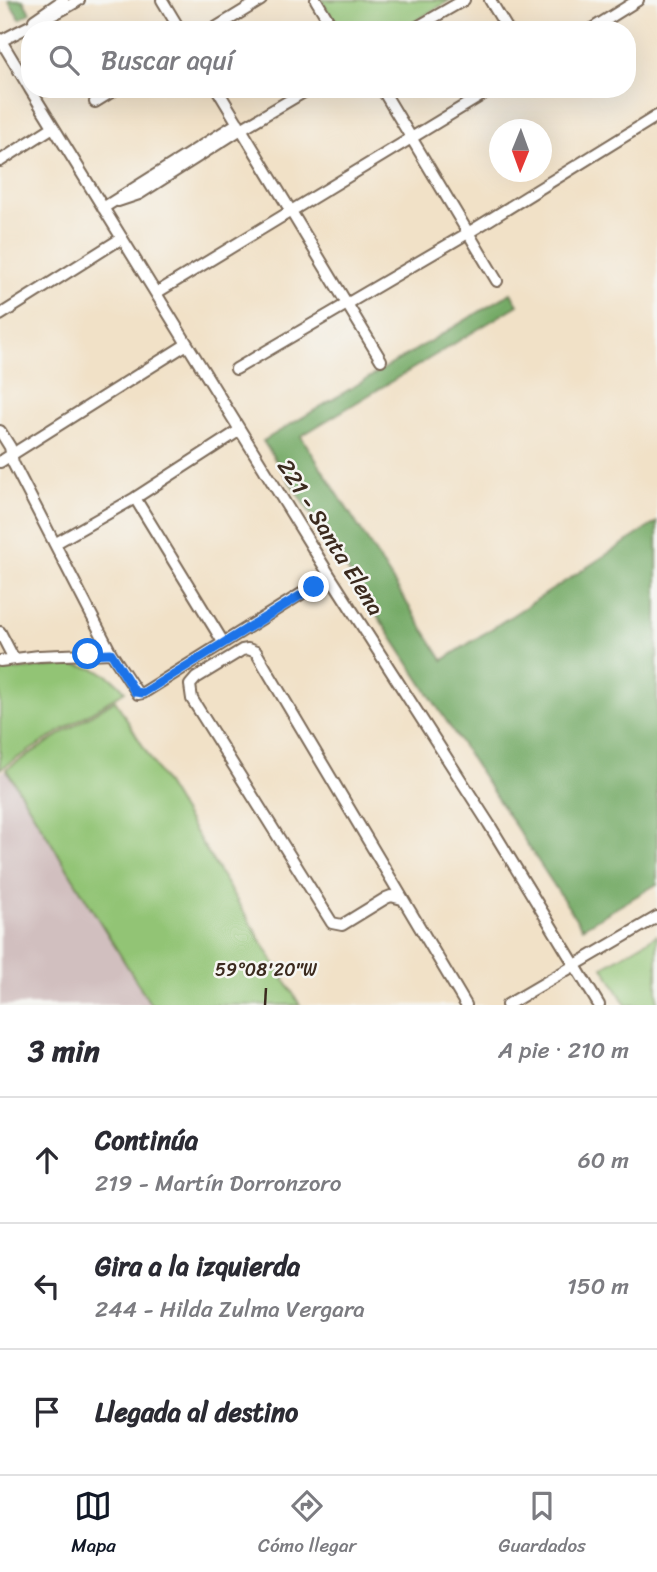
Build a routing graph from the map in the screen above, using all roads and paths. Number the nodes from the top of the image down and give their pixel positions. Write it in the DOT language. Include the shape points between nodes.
graph roads {
  1 [pos="63,0"];
  2 [pos="79,0"];
  3 [pos="162,0"];
  4 [pos="261,0"];
  5 [pos="316,0"];
  6 [pos="464,0"];
  7 [pos="490,0"];
  8 [pos="638,0"];
  9 [pos="34,21"];
  10 [pos="41,21"];
  11 [pos="175,21"];
  12 [pos="227,21"];
  13 [pos="329,21"];
  14 [pos="428,21"];
  15 [pos="503,21"];
  16 [pos="604,21"];
  17 [pos="21,29"];
  18 [pos="1,40"];
  19 [pos="21,74"];
  20 [pos="35,98"];
  21 [pos="101,98"];
  22 [pos="222,98"];
  23 [pos="292,98"];
  24 [pos="388,98"];
  25 [pos="477,98"];
  26 [pos="95,102"];
  27 [pos="657,116"];
  28 [pos="239,126"];
  29 [pos="52,127"];
  30 [pos="412,138"];
  31 [pos="0,161"];
  32 [pos="103,208"];
  33 [pos="292,211"];
  34 [pos="468,233"];
  35 [pos="122,238"];
  36 [pos="497,281"];
  37 [pos="156,293"];
  38 [pos="347,304"];
  39 [pos="0,315"];
  40 [pos="187,344"];
  41 [pos="381,359"];
  42 [pos="236,369"];
  43 [pos="240,430"];
  44 [pos="0,431"];
  45 [pos="11,455"];
  46 [pos="0,462"];
  47 [pos="135,498"];
  48 [pos="56,543"];
  49 [pos="330,576"];
  50 [pos="0,632"];
  51 [pos="223,642"];
  52 [pos="111,653"];
  53 [pos="14,659"];
  54 [pos="0,661"];
  55 [pos="402,898"];
  56 [pos="657,917"];
  57 [pos="576,965"];
  58 [pos="466,1005"];
  59 [pos="507,1005"];
  60 [pos="599,1005"];
  1 -- 9 [label="street"];
  2 -- 10 [label="street"];
  3 -- 11 [label="street"];
  4 -- 12 [label="street"];
  5 -- 13 [label="street"];
  6 -- 14 [label="street"];
  7 -- 15 [label="street"];
  8 -- 16 [label="street"];
  17 -- 18 [label="street"];
  18 -- 19 [label="street, 221 - Santa Elena"];
  20 -- 29 [label="street, 221 - Santa Elena"];
  21 -- 26 [label="street"];
  22 -- 28 [label="street"];
  23 -- 28 [label="street"];
  24 -- 30 [label="street"];
  25 -- 30 [label="street"];
  27 -- 34 [label="street"];
  28 -- 32 [label="street" via="139,194"];
  28 -- 33 [label="street"];
  29 -- 31 [label="street"];
  29 -- 32 [label="street, 221 - Santa Elena"];
  30 -- 33 [label="street"];
  30 -- 34 [label="street"];
  32 -- 35 [label="street, 221 - Santa Elena"];
  33 -- 37 [label="street"];
  33 -- 38 [label="street"];
  34 -- 36 [label="street"];
  34 -- 38 [label="street"];
  35 -- 37 [label="street, 221 - Santa Elena"];
  35 -- 39 [label="street"];
  37 -- 40 [label="street, 221 - Santa Elena"];
  38 -- 41 [label="street"];
  38 -- 42 [label="street"];
  40 -- 43 [label="street, 221 - Santa Elena"];
  40 -- 45 [label="street"];
  43 -- 47 [label="street"];
  43 -- 49 [label="street, 221 - Santa Elena"];
  44 -- 45 [label="street"];
  45 -- 46 [label="street"];
  45 -- 48 [label="street"];
  47 -- 48 [label="street"];
  47 -- 51 [label="street"];
  48 -- 52 [label="street"];
  49 -- 51 [label="street"];
  49 -- 57 [label="street, 221 - Santa Elena"];
  50 -- 53 [label="street"];
  51 -- 52 [label="street" via="143,693 135,692"];
  52 -- 53 [label="street"];
  53 -- 54 [label="street"];
  55 -- 55 [label="street" via="256,652 242,650 192,681 192,699 332,923 342,925 391,896"];
  55 -- 58 [label="street"];
  56 -- 57 [label="street"];
  57 -- 59 [label="street"];
  57 -- 60 [label="street, 221 - Santa Elena"];
}
